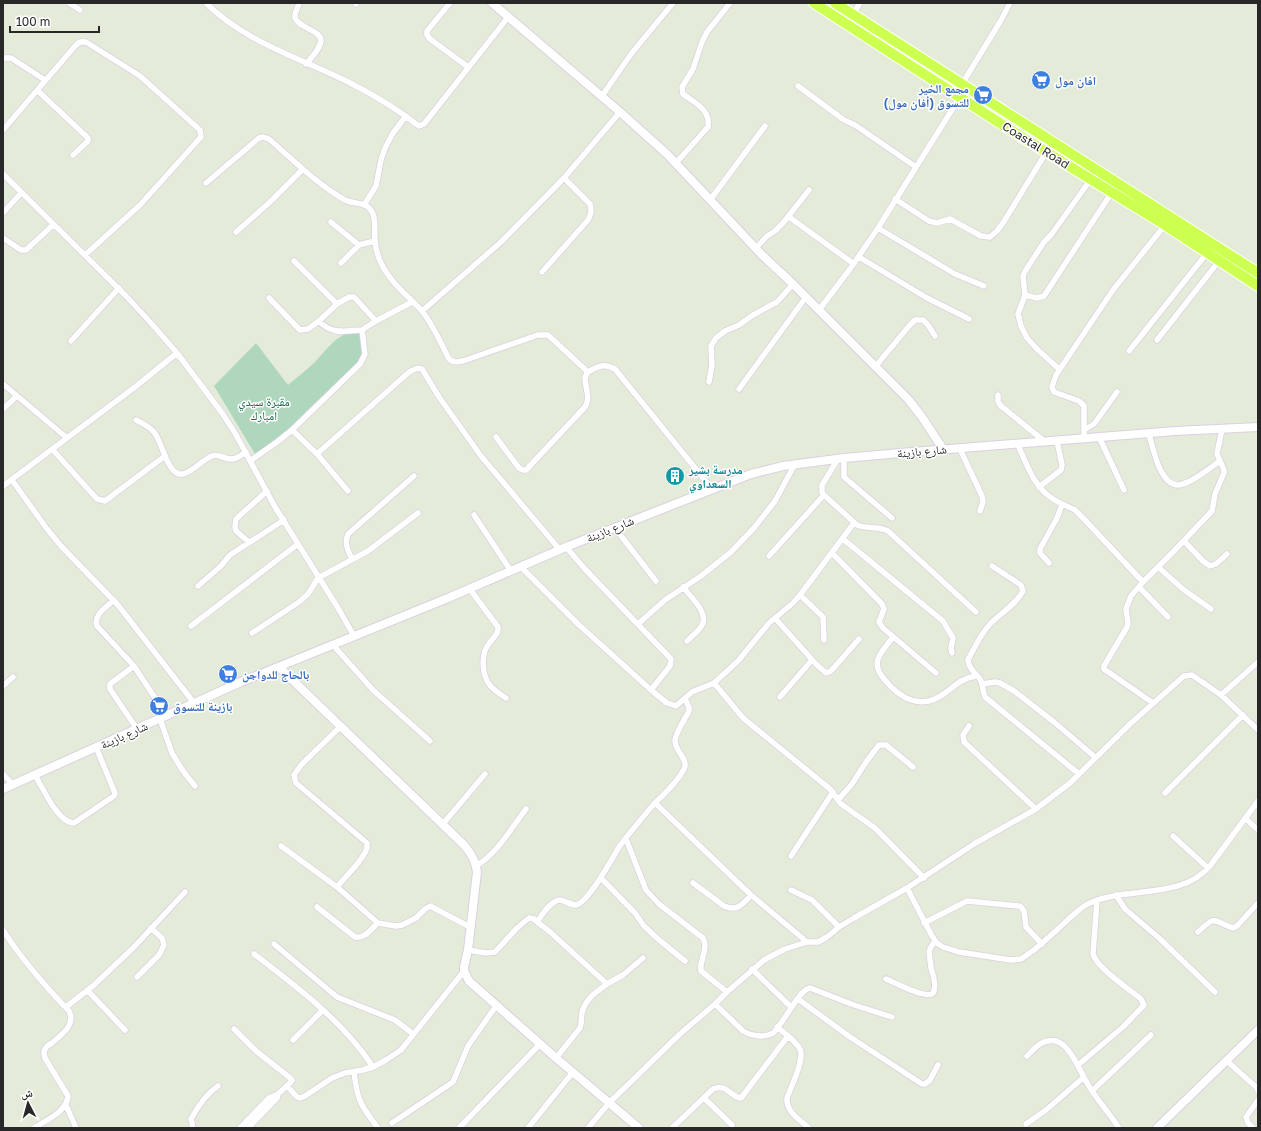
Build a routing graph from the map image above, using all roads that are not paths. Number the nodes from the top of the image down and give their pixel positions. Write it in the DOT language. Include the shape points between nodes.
graph roads {
  1 [pos="69,3"];
  2 [pos="206,3"];
  3 [pos="299,3"];
  4 [pos="450,3"];
  5 [pos="492,3"];
  6 [pos="673,3"];
  7 [pos="730,3"];
  8 [pos="814,3"];
  9 [pos="835,3"];
  10 [pos="860,3"];
  11 [pos="1010,3"];
  12 [pos="80,10"];
  13 [pos="853,14"];
  14 [pos="509,16"];
  15 [pos="3,58"];
  16 [pos="306,64"];
  17 [pos="468,67"];
  18 [pos="45,80"];
  19 [pos="962,84"];
  20 [pos="798,86"];
  21 [pos="38,91"];
  22 [pos="602,96"];
  23 [pos="960,96"];
  24 [pos="620,112"];
  25 [pos="406,116"];
  26 [pos="764,126"];
  27 [pos="3,130"];
  28 [pos="1047,151"];
  29 [pos="73,155"];
  30 [pos="676,163"];
  31 [pos="916,167"];
  32 [pos="303,169"];
  33 [pos="3,174"];
  34 [pos="564,178"];
  35 [pos="1091,179"];
  36 [pos="206,183"];
  37 [pos="809,190"];
  38 [pos="1112,192"];
  39 [pos="21,193"];
  40 [pos="710,200"];
  41 [pos="895,200"];
  42 [pos="364,205"];
  43 [pos="3,213"];
  44 [pos="788,217"];
  45 [pos="330,222"];
  46 [pos="53,224"];
  47 [pos="1165,225"];
  48 [pos="878,228"];
  49 [pos="236,232"];
  50 [pos="3,238"];
  51 [pos="375,241"];
  52 [pos="359,245"];
  53 [pos="756,248"];
  54 [pos="1207,253"];
  55 [pos="85,255"];
  56 [pos="859,257"];
  57 [pos="294,261"];
  58 [pos="1219,261"];
  59 [pos="341,263"];
  60 [pos="854,264"];
  61 [pos="542,272"];
  62 [pos="1258,273"];
  63 [pos="793,284"];
  64 [pos="984,286"];
  65 [pos="1258,286"];
  66 [pos="119,288"];
  67 [pos="1025,295"];
  68 [pos="806,297"];
  69 [pos="269,298"];
  70 [pos="412,302"];
  71 [pos="337,304"];
  72 [pos="819,310"];
  73 [pos="422,311"];
  74 [pos="969,319"];
  75 [pos="319,321"];
  76 [pos="376,321"];
  77 [pos="362,330"];
  78 [pos="935,336"];
  79 [pos="1157,340"];
  80 [pos="71,341"];
  81 [pos="1129,352"];
  82 [pos="177,353"];
  83 [pos="876,367"];
  84 [pos="1059,369"];
  85 [pos="588,372"];
  86 [pos="710,382"];
  87 [pos="3,384"];
  88 [pos="739,389"];
  89 [pos="1117,392"];
  90 [pos="998,395"];
  91 [pos="17,396"];
  92 [pos="3,409"];
  93 [pos="136,420"];
  94 [pos="1258,427"];
  95 [pos="1222,429"];
  96 [pos="292,430"];
  97 [pos="1084,430"];
  98 [pos="1148,434"];
  99 [pos="496,437"];
  100 [pos="1099,437"];
  101 [pos="67,438"];
  102 [pos="1084,438"];
  103 [pos="1044,441"];
  104 [pos="1057,441"];
  105 [pos="1017,443"];
  106 [pos="960,447"];
  107 [pos="52,449"];
  108 [pos="943,449"];
  109 [pos="246,452"];
  110 [pos="317,454"];
  111 [pos="165,456"];
  112 [pos="841,458"];
  113 [pos="250,461"];
  114 [pos="1220,461"];
  115 [pos="795,464"];
  116 [pos="414,476"];
  117 [pos="12,480"];
  118 [pos="3,486"];
  119 [pos="1039,487"];
  120 [pos="712,489"];
  121 [pos="1124,490"];
  122 [pos="348,491"];
  123 [pos="267,492"];
  124 [pos="824,495"];
  125 [pos="1062,505"];
  126 [pos="980,511"];
  127 [pos="418,513"];
  128 [pos="474,515"];
  129 [pos="892,518"];
  130 [pos="284,520"];
  131 [pos="854,523"];
  132 [pos="615,528"];
  133 [pos="843,539"];
  134 [pos="1184,541"];
  135 [pos="249,542"];
  136 [pos="298,544"];
  137 [pos="563,548"];
  138 [pos="832,553"];
  139 [pos="1227,554"];
  140 [pos="769,556"];
  141 [pos="352,559"];
  142 [pos="1049,563"];
  143 [pos="992,566"];
  144 [pos="521,567"];
  145 [pos="1158,567"];
  146 [pos="511,571"];
  147 [pos="318,578"];
  148 [pos="656,581"];
  149 [pos="1143,582"];
  150 [pos="198,586"];
  151 [pos="683,587"];
  152 [pos="1139,587"];
  153 [pos="469,588"];
  154 [pos="800,595"];
  155 [pos="114,600"];
  156 [pos="1210,609"];
  157 [pos="976,612"];
  158 [pos="1168,617"];
  159 [pos="775,618"];
  160 [pos="638,624"];
  161 [pos="191,626"];
  162 [pos="252,633"];
  163 [pos="354,636"];
  164 [pos="893,637"];
  165 [pos="859,639"];
  166 [pos="824,640"];
  167 [pos="687,641"];
  168 [pos="333,645"];
  169 [pos="952,653"];
  170 [pos="812,660"];
  171 [pos="1258,662"];
  172 [pos="134,666"];
  173 [pos="279,667"];
  174 [pos="936,674"];
  175 [pos="977,676"];
  176 [pos="13,677"];
  177 [pos="714,683"];
  178 [pos="982,684"];
  179 [pos="3,686"];
  180 [pos="651,690"];
  181 [pos="1222,695"];
  182 [pos="780,697"];
  183 [pos="506,698"];
  184 [pos="685,699"];
  185 [pos="194,703"];
  186 [pos="1153,703"];
  187 [pos="1243,715"];
  188 [pos="163,718"];
  189 [pos="969,726"];
  190 [pos="340,727"];
  191 [pos="137,729"];
  192 [pos="1258,730"];
  193 [pos="430,741"];
  194 [pos="96,747"];
  195 [pos="1095,757"];
  196 [pos="913,767"];
  197 [pos="3,774"];
  198 [pos="485,774"];
  199 [pos="1079,774"];
  200 [pos="35,775"];
  201 [pos="13,785"];
  202 [pos="195,786"];
  203 [pos="3,789"];
  204 [pos="833,792"];
  205 [pos="1165,793"];
  206 [pos="838,800"];
  207 [pos="1258,800"];
  208 [pos="655,803"];
  209 [pos="526,808"];
  210 [pos="1036,808"];
  211 [pos="1245,818"];
  212 [pos="442,825"];
  213 [pos="1258,830"];
  214 [pos="1173,836"];
  215 [pos="626,839"];
  216 [pos="281,846"];
  217 [pos="791,856"];
  218 [pos="476,866"];
  219 [pos="1208,868"];
  220 [pos="600,878"];
  221 [pos="924,878"];
  222 [pos="693,883"];
  223 [pos="337,887"];
  224 [pos="907,888"];
  225 [pos="791,890"];
  226 [pos="185,892"];
  227 [pos="752,895"];
  228 [pos="1116,895"];
  229 [pos="1097,900"];
  230 [pos="1258,903"];
  231 [pos="317,907"];
  232 [pos="378,922"];
  233 [pos="537,922"];
  234 [pos="924,923"];
  235 [pos="470,927"];
  236 [pos="840,927"];
  237 [pos="151,928"];
  238 [pos="3,930"];
  239 [pos="1198,932"];
  240 [pos="935,941"];
  241 [pos="806,942"];
  242 [pos="274,944"];
  243 [pos="1042,944"];
  244 [pos="468,950"];
  245 [pos="254,954"];
  246 [pos="643,958"];
  247 [pos="685,961"];
  248 [pos="752,969"];
  249 [pos="464,971"];
  250 [pos="136,977"];
  251 [pos="886,979"];
  252 [pos="607,984"];
  253 [pos="87,990"];
  254 [pos="727,992"];
  255 [pos="1215,992"];
  256 [pos="798,998"];
  257 [pos="716,1004"];
  258 [pos="496,1006"];
  259 [pos="66,1007"];
  260 [pos="791,1007"];
  261 [pos="323,1010"];
  262 [pos="892,1017"];
  263 [pos="777,1027"];
  264 [pos="234,1029"];
  265 [pos="125,1030"];
  266 [pos="1258,1030"];
  267 [pos="413,1034"];
  268 [pos="1151,1035"];
  269 [pos="788,1036"];
  270 [pos="294,1040"];
  271 [pos="540,1044"];
  272 [pos="1027,1056"];
  273 [pos="556,1058"];
  274 [pos="1227,1060"];
  275 [pos="938,1065"];
  276 [pos="1078,1065"];
  277 [pos="373,1067"];
  278 [pos="354,1072"];
  279 [pos="573,1072"];
  280 [pos="1084,1077"];
  281 [pos="218,1086"];
  282 [pos="287,1086"];
  283 [pos="1092,1091"];
  284 [pos="1258,1091"];
  285 [pos="278,1094"];
  286 [pos="704,1098"];
  287 [pos="1258,1100"];
  288 [pos="609,1103"];
  289 [pos="66,1105"];
  290 [pos="392,1123"];
  291 [pos="1026,1124"];
  292 [pos="732,1125"];
  293 [pos="34,1128"];
  294 [pos="76,1128"];
  295 [pos="193,1128"];
  296 [pos="240,1128"];
  297 [pos="248,1128"];
  298 [pos="378,1128"];
  299 [pos="459,1128"];
  300 [pos="528,1128"];
  301 [pos="588,1128"];
  302 [pos="639,1128"];
  303 [pos="672,1128"];
  304 [pos="809,1128"];
  305 [pos="1120,1128"];
  306 [pos="1157,1128"];
  307 [pos="1253,1128"];
  1 -- 12 [label="street"];
  2 -- 16 [label="street" via="214,11 271,48"];
  3 -- 16 [label="street" via="296,18 300,24 317,34 321,41"];
  4 -- 17 [label="street" via="427,31 427,35"];
  5 -- 14 [label="street"];
  6 -- 22 [label="street" via="631,54"];
  7 -- 30 [label="street" via="707,32 698,49 693,69 682,87 684,94 705,111 709,121 708,127"];
  8 -- 23 [label="highway, Coastal Road"];
  9 -- 13 [label="highway, Coastal Road"];
  10 -- 13 [label="street"];
  11 -- 19 [label="street"];
  13 -- 19 [label="highway, Coastal Road"];
  14 -- 17 [label="street"];
  14 -- 22 [label="street"];
  15 -- 18 [label="street" via="11,58"];
  16 -- 25 [label="street" via="351,83"];
  17 -- 25 [label="street" via="422,126"];
  18 -- 21 [label="street"];
  18 -- 55 [label="street" via="76,45 86,42 140,76 201,133 198,141 140,205"];
  19 -- 62 [label="highway, Coastal Road"];
  20 -- 31 [label="street"];
  21 -- 27 [label="street"];
  21 -- 29 [label="street" via="88,138"];
  22 -- 24 [label="street"];
  23 -- 28 [label="highway, Coastal Road"];
  23 -- 31 [label="street"];
  24 -- 30 [label="street"];
  24 -- 34 [label="street"];
  25 -- 42 [label="street" via="385,148 380,160 376,186"];
  26 -- 40 [label="street"];
  28 -- 35 [label="highway, Coastal Road"];
  28 -- 41 [label="street" via="1003,223 990,237 981,236 950,219 937,223 929,221"];
  30 -- 40 [label="street"];
  31 -- 41 [label="street"];
  32 -- 36 [label="street" via="269,139 263,137"];
  32 -- 42 [label="street" via="350,203"];
  32 -- 49 [label="street"];
  33 -- 39 [label="street"];
  34 -- 61 [label="street" via="592,209 588,220"];
  34 -- 73 [label="street" via="501,242"];
  35 -- 38 [label="highway, Coastal Road"];
  35 -- 67 [label="street" via="1024,272"];
  37 -- 44 [label="street"];
  38 -- 47 [label="highway, Coastal Road"];
  38 -- 67 [label="street" via="1044,296 1036,298"];
  39 -- 43 [label="street"];
  39 -- 46 [label="street"];
  40 -- 53 [label="street"];
  41 -- 48 [label="street"];
  42 -- 51 [label="street" via="370,208 373,214"];
  44 -- 53 [label="street"];
  44 -- 60 [label="street"];
  45 -- 52 [label="street"];
  46 -- 50 [label="street" via="26,250 21,250"];
  46 -- 55 [label="street"];
  47 -- 54 [label="highway, Coastal Road"];
  47 -- 84 [label="street" via="1113,290"];
  48 -- 56 [label="street"];
  48 -- 64 [label="street" via="955,274"];
  51 -- 52 [label="street"];
  51 -- 70 [label="street" via="381,264"];
  52 -- 59 [label="street"];
  53 -- 63 [label="street"];
  54 -- 58 [label="highway, Coastal Road"];
  54 -- 81 [label="street"];
  55 -- 66 [label="street"];
  56 -- 60 [label="street"];
  56 -- 74 [label="street" via="927,298"];
  57 -- 71 [label="street"];
  58 -- 65 [label="highway, Coastal Road"];
  58 -- 79 [label="street"];
  60 -- 72 [label="street"];
  63 -- 68 [label="street"];
  63 -- 86 [label="street" via="777,302 739,325 725,330 716,338 711,346"];
  66 -- 80 [label="street"];
  66 -- 82 [label="street"];
  67 -- 84 [label="street" via="1018,314 1021,326 1031,343"];
  68 -- 72 [label="street"];
  68 -- 88 [label="street"];
  69 -- 75 [label="street" via="300,330 308,329"];
  70 -- 73 [label="street"];
  70 -- 76 [label="street"];
  71 -- 75 [label="street"];
  71 -- 76 [label="street" via="354,297"];
  72 -- 83 [label="street"];
  73 -- 85 [label="street" via="453,362 463,361 538,334 548,334"];
  75 -- 77 [label="street" via="328,329"];
  76 -- 77 [label="street"];
  77 -- 96 [label="street" via="365,354 360,364"];
  78 -- 83 [label="street" via="923,320 915,320"];
  82 -- 101 [label="street"];
  82 -- 109 [label="street" via="222,413"];
  83 -- 108 [label="street" via="913,404"];
  84 -- 97 [label="street" via="1053,390 1081,402 1084,409"];
  85 -- 99 [label="street" via="585,377 588,397 585,407 526,470 519,468"];
  85 -- 120 [label="street" via="604,365 615,369"];
  87 -- 91 [label="street"];
  89 -- 97 [label="street" via="1094,424"];
  90 -- 103 [label="street" via="1000,405"];
  91 -- 92 [label="street"];
  91 -- 101 [label="street"];
  93 -- 111 [label="street" via="154,431"];
  94 -- 95 [label="street, شارع بازينة"];
  95 -- 98 [label="street, شارع بازينة"];
  95 -- 114 [label="street" via="1217,454"];
  96 -- 110 [label="street"];
  96 -- 113 [label="street"];
  97 -- 102 [label="street"];
  98 -- 100 [label="street, شارع بازينة"];
  98 -- 114 [label="street" via="1164,478 1171,484 1184,484"];
  100 -- 102 [label="street, شارع بازينة"];
  100 -- 121 [label="street"];
  101 -- 107 [label="street"];
  102 -- 104 [label="street, شارع بازينة"];
  103 -- 104 [label="street, شارع بازينة"];
  103 -- 105 [label="street, شارع بازينة"];
  104 -- 119 [label="street" via="1061,470"];
  105 -- 106 [label="street, شارع بازينة"];
  105 -- 119 [label="street"];
  106 -- 108 [label="street, شارع بازينة"];
  106 -- 126 [label="street" via="982,496"];
  107 -- 111 [label="street" via="96,499 105,502"];
  107 -- 117 [label="street"];
  108 -- 112 [label="street, شارع بازينة"];
  109 -- 111 [label="street" via="231,459 215,455 185,474 179,475 174,472"];
  109 -- 113 [label="street"];
  110 -- 122 [label="street"];
  110 -- 137 [label="street" via="408,373 414,369 422,369 481,456"];
  112 -- 115 [label="street, شارع بازينة"];
  112 -- 124 [label="street" via="822,485"];
  112 -- 129 [label="street" via="844,477"];
  113 -- 123 [label="street"];
  114 -- 134 [label="street" via="1224,473 1215,494 1214,507"];
  115 -- 120 [label="street, شارع بازينة" via="767,469"];
  115 -- 151 [label="street" via="774,501 744,538 731,552"];
  116 -- 141 [label="street" via="348,534 345,545"];
  117 -- 118 [label="street"];
  117 -- 155 [label="street" via="61,546"];
  119 -- 125 [label="street"];
  120 -- 132 [label="street, شارع بازينة"];
  123 -- 130 [label="street"];
  123 -- 135 [label="street" via="234,523 236,531"];
  124 -- 131 [label="street"];
  124 -- 140 [label="street"];
  125 -- 142 [label="street" via="1058,518 1040,548 1040,553"];
  125 -- 149 [label="street" via="1084,518"];
  127 -- 141 [label="street" via="368,551"];
  128 -- 146 [label="street"];
  130 -- 135 [label="street"];
  130 -- 136 [label="street"];
  131 -- 133 [label="street"];
  131 -- 157 [label="street" via="862,527 888,531"];
  132 -- 137 [label="street, شارع بازينة"];
  132 -- 148 [label="street"];
  133 -- 138 [label="street"];
  133 -- 169 [label="street" via="943,621 953,638"];
  134 -- 139 [label="street" via="1210,566"];
  134 -- 145 [label="street"];
  135 -- 150 [label="street" via="230,555"];
  136 -- 147 [label="street"];
  136 -- 161 [label="street"];
  137 -- 144 [label="street, شارع بازينة"];
  137 -- 160 [label="street"];
  138 -- 154 [label="street"];
  138 -- 164 [label="street" via="882,604 884,609 880,624"];
  141 -- 147 [label="street"];
  143 -- 175 [label="street" via="1021,585 1023,591 980,637 968,662"];
  144 -- 146 [label="street, شارع بازينة"];
  144 -- 180 [label="street" via="578,624"];
  145 -- 149 [label="street"];
  145 -- 156 [label="street"];
  146 -- 153 [label="street, شارع بازينة"];
  147 -- 162 [label="street" via="308,594 299,602"];
  147 -- 163 [label="street"];
  149 -- 152 [label="street"];
  151 -- 160 [label="street"];
  151 -- 167 [label="street" via="701,610 704,623"];
  152 -- 158 [label="street"];
  152 -- 186 [label="street" via="1126,605 1127,628 1104,668"];
  153 -- 163 [label="street, شارع بازينة"];
  153 -- 183 [label="street" via="498,627 483,657 484,667 488,683"];
  154 -- 159 [label="street"];
  154 -- 166 [label="street" via="823,617"];
  155 -- 172 [label="street" via="96,617 95,622"];
  155 -- 185 [label="street"];
  159 -- 170 [label="street"];
  159 -- 177 [label="street"];
  160 -- 180 [label="street" via="670,659 670,666"];
  163 -- 168 [label="street, شارع بازينة"];
  164 -- 174 [label="street"];
  164 -- 175 [label="street" via="878,657 877,668 884,680 910,700 933,700 963,679"];
  165 -- 170 [label="street" via="829,673 824,673"];
  168 -- 173 [label="street, شارع بازينة"];
  168 -- 193 [label="street" via="373,690"];
  170 -- 182 [label="street"];
  171 -- 181 [label="street"];
  172 -- 188 [label="street"];
  172 -- 191 [label="street" via="110,684 110,689"];
  173 -- 185 [label="street, شارع بازينة"];
  173 -- 190 [label="street"];
  175 -- 178 [label="street"];
  176 -- 179 [label="street"];
  177 -- 184 [label="street" via="692,692"];
  177 -- 204 [label="street" via="743,718"];
  178 -- 195 [label="street" via="1000,683 1014,691"];
  178 -- 199 [label="street" via="985,697"];
  180 -- 184 [label="street" via="672,705 676,706"];
  181 -- 186 [label="street" via="1188,675"];
  181 -- 187 [label="street"];
  184 -- 208 [label="street" via="689,711 675,736 676,746 684,761 684,769"];
  185 -- 188 [label="street, شارع بازينة"];
  186 -- 195 [label="street"];
  187 -- 192 [label="street"];
  187 -- 205 [label="street"];
  188 -- 191 [label="street, شارع بازينة"];
  188 -- 202 [label="street" via="172,753"];
  189 -- 210 [label="street" via="963,735 964,742"];
  190 -- 212 [label="street"];
  190 -- 223 [label="street" via="294,775 296,783 368,843 367,850"];
  191 -- 194 [label="street, شارع بازينة"];
  194 -- 200 [label="street, شارع بازينة"];
  194 -- 200 [label="street" via="116,793 74,823 59,814"];
  195 -- 199 [label="street"];
  196 -- 206 [label="street" via="886,745 879,745"];
  197 -- 201 [label="street"];
  198 -- 212 [label="street"];
  199 -- 210 [label="street"];
  200 -- 201 [label="street, شارع بازينة"];
  201 -- 203 [label="street, شارع بازينة"];
  204 -- 206 [label="street"];
  204 -- 217 [label="street"];
  206 -- 221 [label="street" via="875,828"];
  207 -- 211 [label="street"];
  208 -- 215 [label="street"];
  208 -- 227 [label="street"];
  209 -- 218 [label="street" via="492,854"];
  210 -- 221 [label="street" via="974,844"];
  211 -- 213 [label="street"];
  211 -- 219 [label="street"];
  212 -- 218 [label="street" via="469,850"];
  214 -- 219 [label="street"];
  215 -- 220 [label="street"];
  215 -- 254 [label="street" via="646,890 659,904 702,938 706,947 700,965 701,971"];
  216 -- 223 [label="street"];
  218 -- 235 [label="street"];
  219 -- 228 [label="street" via="1196,878 1176,887"];
  220 -- 233 [label="street" via="579,905 558,900"];
  220 -- 247 [label="street" via="630,907 644,926"];
  221 -- 224 [label="street"];
  222 -- 227 [label="street" via="729,908 742,906"];
  223 -- 232 [label="street"];
  224 -- 234 [label="street"];
  224 -- 236 [label="street"];
  225 -- 236 [label="street" via="812,900"];
  226 -- 237 [label="street"];
  227 -- 241 [label="street"];
  228 -- 229 [label="street"];
  228 -- 255 [label="street" via="1125,909"];
  229 -- 243 [label="street" via="1088,903"];
  229 -- 276 [label="street" via="1093,954 1095,960 1141,999 1144,1005 1123,1027"];
  230 -- 239 [label="street" via="1233,928 1213,920"];
  231 -- 232 [label="street" via="359,938"];
  232 -- 235 [label="street" via="390,926 402,925 416,918 430,906"];
  233 -- 244 [label="street" via="529,918 496,952 486,954"];
  233 -- 252 [label="street"];
  234 -- 240 [label="street"];
  234 -- 243 [label="street" via="967,901 1019,906 1024,911 1026,928"];
  235 -- 244 [label="street"];
  236 -- 241 [label="street" via="818,942"];
  237 -- 250 [label="street" via="162,938 164,945 159,955"];
  237 -- 253 [label="street"];
  238 -- 259 [label="street" via="36,976"];
  240 -- 243 [label="street" via="953,951 1011,960 1025,956"];
  240 -- 251 [label="street" via="929,955 933,993 927,995"];
  241 -- 248 [label="street" via="776,953"];
  242 -- 267 [label="street" via="337,997 395,1020"];
  244 -- 249 [label="street"];
  245 -- 261 [label="street"];
  246 -- 252 [label="street" via="623,975"];
  248 -- 254 [label="street"];
  248 -- 260 [label="street"];
  249 -- 258 [label="street" via="469,981"];
  249 -- 267 [label="street"];
  252 -- 273 [label="street" via="588,1000 580,1028"];
  253 -- 259 [label="street"];
  253 -- 265 [label="street"];
  254 -- 257 [label="street"];
  256 -- 260 [label="street"];
  256 -- 262 [label="street" via="807,989 813,988"];
  256 -- 275 [label="street" via="850,1037 922,1084 930,1080"];
  257 -- 263 [label="street" via="747,1034 771,1034"];
  257 -- 288 [label="street" via="680,1034"];
  258 -- 271 [label="street"];
  258 -- 290 [label="street" via="468,1046 453,1082"];
  259 -- 289 [label="street" via="72,1016 72,1022 43,1053 68,1096"];
  260 -- 263 [label="street"];
  261 -- 270 [label="street"];
  261 -- 277 [label="street" via="354,1040"];
  263 -- 269 [label="street"];
  264 -- 282 [label="street" via="256,1051 291,1079"];
  266 -- 274 [label="street"];
  267 -- 277 [label="street" via="401,1050"];
  268 -- 283 [label="street"];
  269 -- 286 [label="street" via="741,1098 721,1087 713,1089"];
  269 -- 304 [label="street" via="800,1049 801,1058 787,1103 793,1114"];
  271 -- 273 [label="street"];
  271 -- 299 [label="street"];
  272 -- 276 [label="street" via="1044,1042 1057,1041"];
  273 -- 279 [label="street"];
  274 -- 284 [label="street"];
  274 -- 306 [label="street"];
  276 -- 280 [label="street"];
  277 -- 278 [label="street"];
  278 -- 282 [label="street" via="332,1078 302,1097 297,1097"];
  278 -- 298 [label="street" via="356,1092 362,1106"];
  279 -- 288 [label="street"];
  279 -- 300 [label="street"];
  280 -- 283 [label="street"];
  280 -- 291 [label="street"];
  281 -- 295 [label="street" via="207,1095 193,1115"];
  282 -- 285 [label="street"];
  283 -- 305 [label="street"];
  285 -- 296 [label="street" via="269,1098"];
  285 -- 297 [label="street"];
  286 -- 292 [label="street"];
  286 -- 303 [label="street"];
  287 -- 307 [label="street" via="1246,1117"];
  288 -- 301 [label="street"];
  288 -- 302 [label="street"];
  289 -- 293 [label="street"];
  289 -- 294 [label="street"];
}
